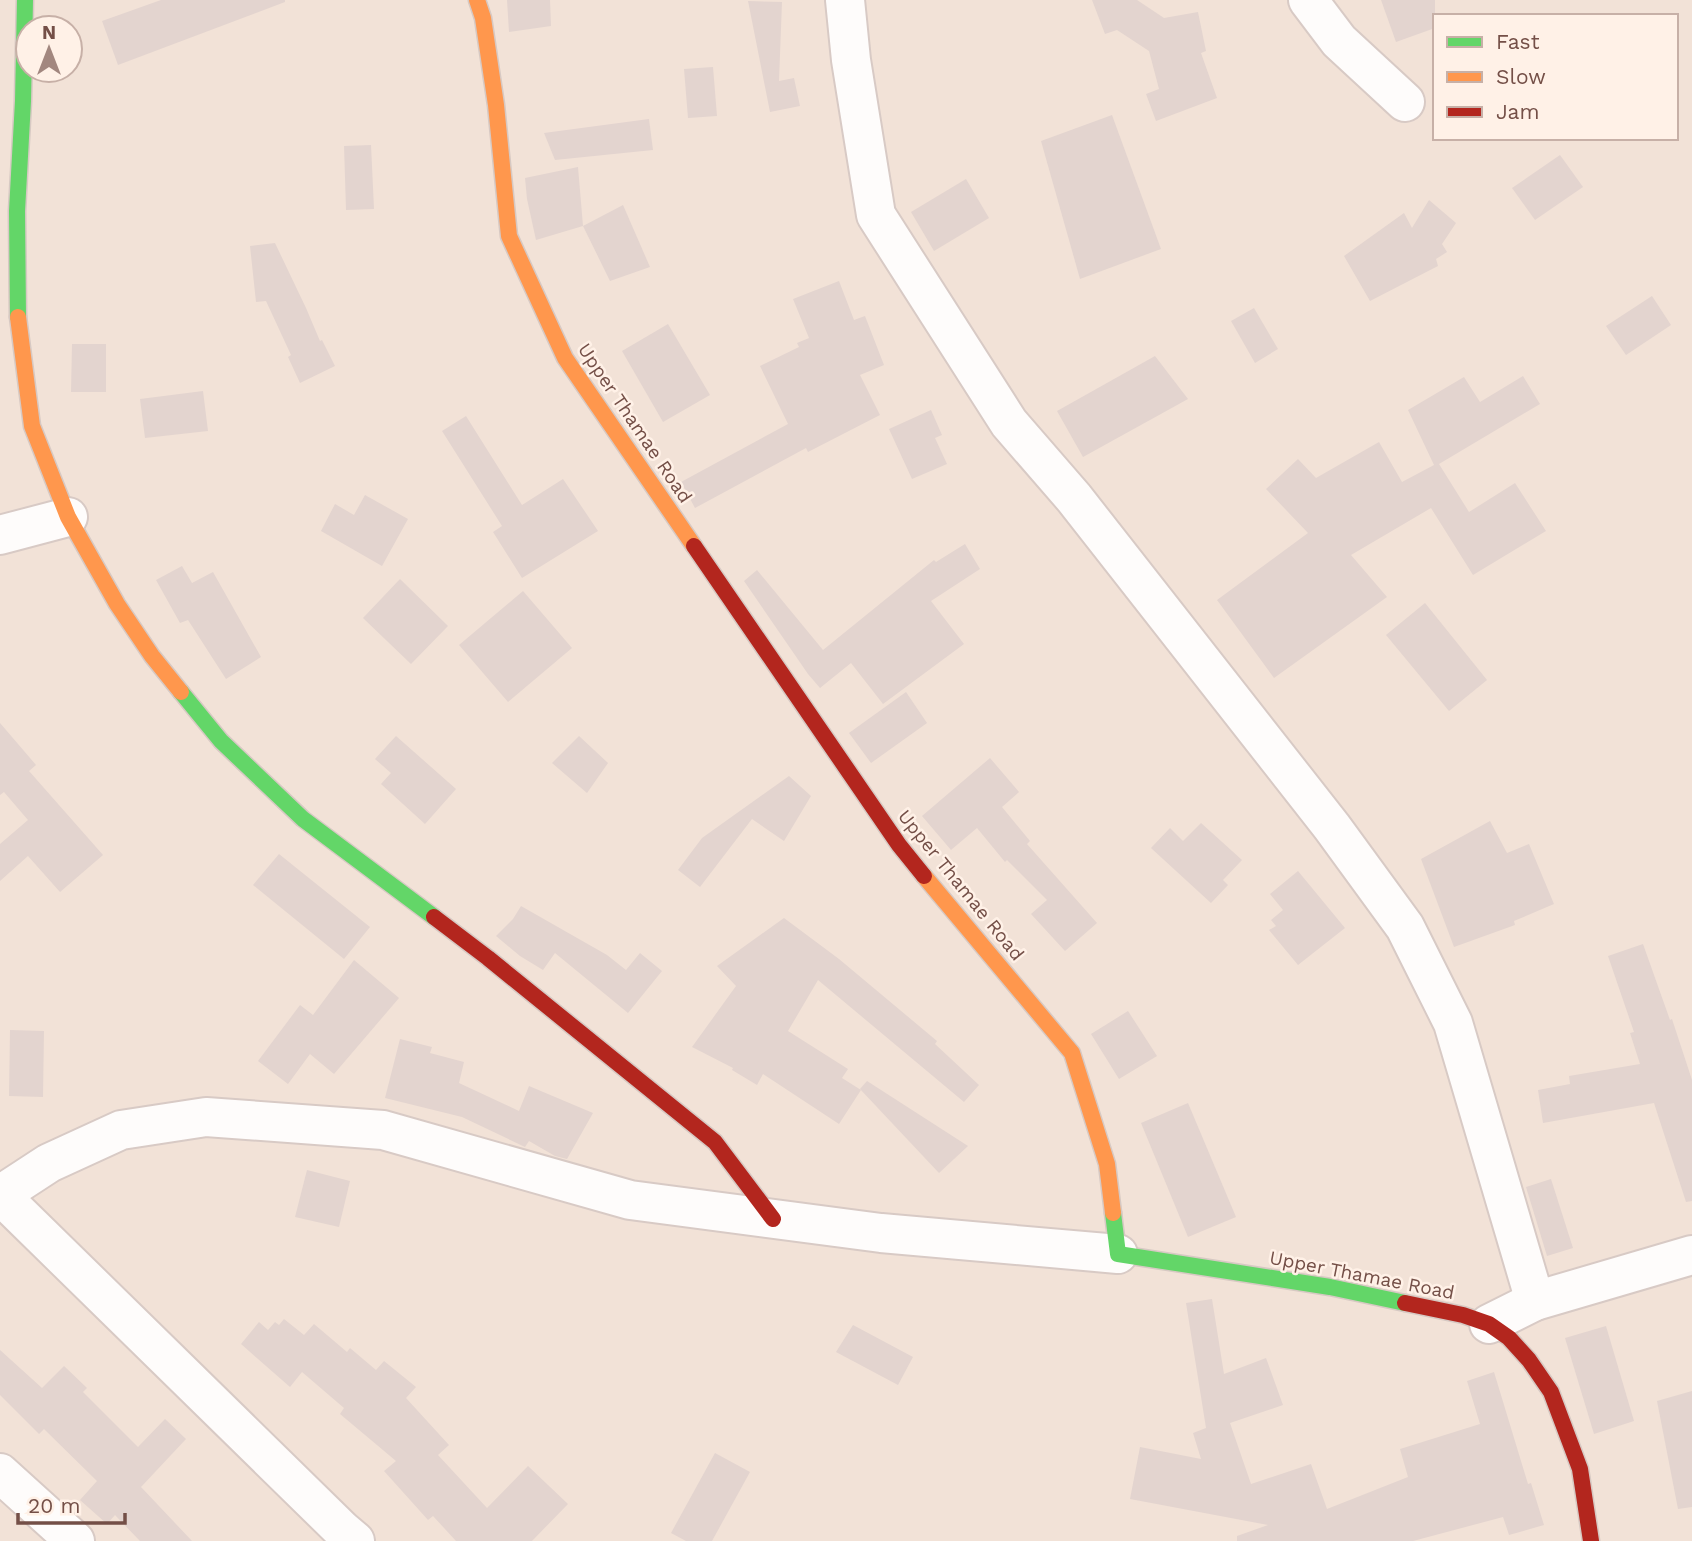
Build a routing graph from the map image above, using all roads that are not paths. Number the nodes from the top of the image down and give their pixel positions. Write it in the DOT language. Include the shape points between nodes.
graph roads {
  1 [pos="25,0"];
  2 [pos="477,0"];
  3 [pos="845,0"];
  4 [pos="1308,0"];
  5 [pos="1405,102"];
  6 [pos="68,517"];
  7 [pos="0,535"];
  8 [pos="0,1195"];
  9 [pos="772,1219"];
  10 [pos="1118,1254"];
  11 [pos="1692,1255"];
  12 [pos="1535,1301"];
  13 [pos="1489,1324"];
  14 [pos="0,1473"];
  15 [pos="75,1541"];
  16 [pos="355,1541"];
  17 [pos="1591,1541"];
  1 -- 6 [label="street" via="18,327 32,426"];
  2 -- 10 [label="street, Upper Thamae Road" via="496,105 509,236 565,358 899,845 1072,1053 1107,1164"];
  3 -- 12 [label="street" via="876,215 1009,423 1074,498 1405,927 1453,1023"];
  4 -- 5 [label="street" via="1339,41"];
  6 -- 7 [label="street"];
  6 -- 9 [label="street" via="144,644 221,741 303,819 488,958 715,1142"];
  8 -- 9 [label="street" via="49,1163 121,1130 206,1117 383,1130 630,1200"];
  8 -- 16 [label="street"];
  9 -- 10 [label="street"];
  10 -- 13 [label="street, Upper Thamae Road" via="1329,1287"];
  11 -- 12 [label="street"];
  12 -- 13 [label="street"];
  13 -- 17 [label="street, Upper Thamae Road" via="1509,1338 1551,1392 1580,1469"];
  14 -- 15 [label="street"];
}
